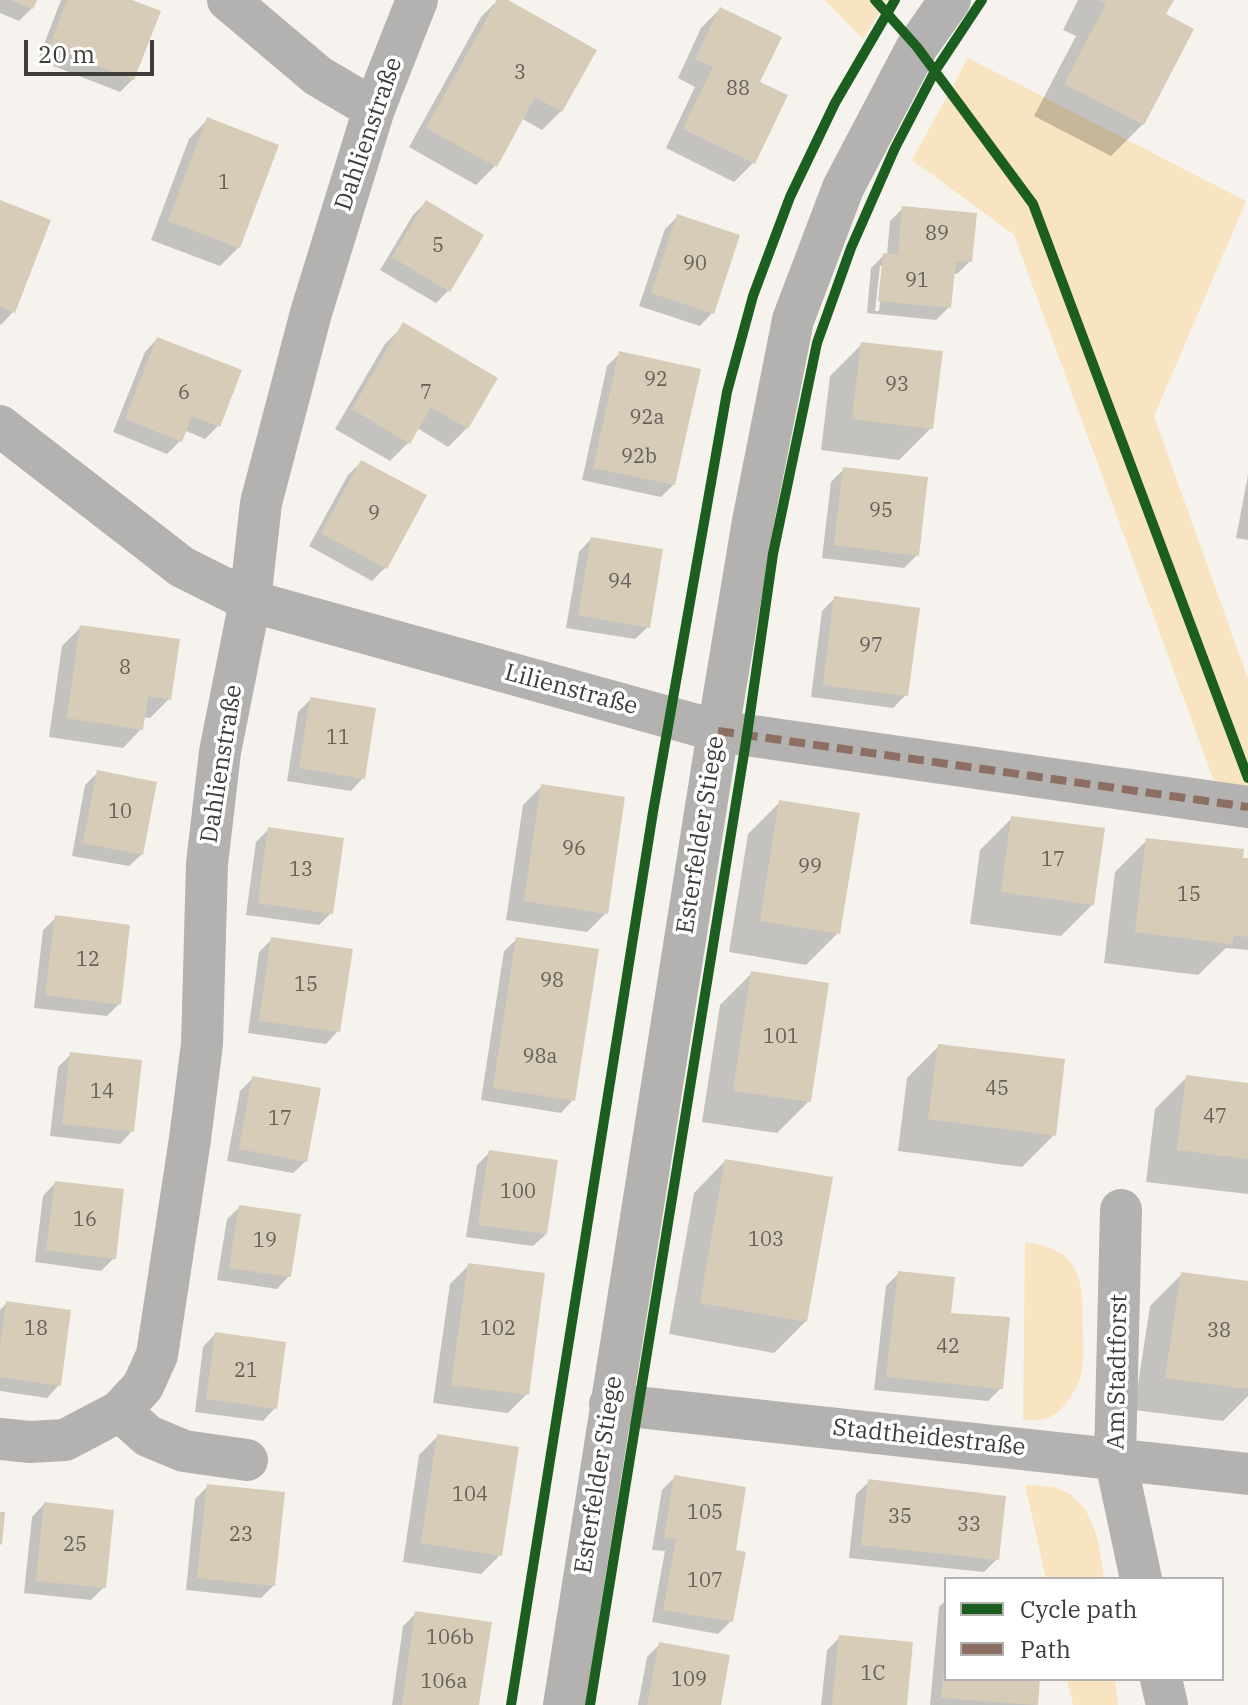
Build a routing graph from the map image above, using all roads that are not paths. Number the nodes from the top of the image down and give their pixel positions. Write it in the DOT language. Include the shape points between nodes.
graph roads {
  1 [pos="228,0"];
  2 [pos="417,0"];
  3 [pos="950,0"];
  4 [pos="374,109"];
  5 [pos="0,426"];
  6 [pos="250,601"];
  7 [pos="718,731"];
  8 [pos="1248,807"];
  9 [pos="1121,1210"];
  10 [pos="610,1404"];
  11 [pos="120,1411"];
  12 [pos="0,1439"];
  13 [pos="1115,1457"];
  14 [pos="247,1460"];
  15 [pos="1248,1474"];
  16 [pos="1141,1577"];
  17 [pos="1161,1681"];
  18 [pos="564,1705"];
  19 [pos="1167,1705"];
  1 -- 4 [label="street" via="318,76"];
  2 -- 4 [label="street, Dahlienstraße"];
  3 -- 7 [label="street, Esterfelder Stiege" via="917,47 843,188 793,320"];
  4 -- 6 [label="street, Dahlienstraße" via="311,313 261,503"];
  5 -- 6 [label="street, Lilienstraße" via="182,567"];
  6 -- 7 [label="street, Lilienstraße"];
  6 -- 11 [label="street, Dahlienstraße" via="220,752 207,864 202,1044 157,1355 143,1386"];
  7 -- 8 [label="street, Lilienstraße"];
  7 -- 10 [label="street, Esterfelder Stiege"];
  9 -- 13 [label="street, Am Stadtforst"];
  10 -- 13 [label="street, Stadtheidestraße"];
  10 -- 18 [label="street, Esterfelder Stiege"];
  11 -- 12 [label="street, Dahlienstraße" via="65,1440"];
  11 -- 14 [label="street" via="148,1436 184,1451"];
  13 -- 15 [label="street, Stadtheidestraße"];
  13 -- 16 [label="street, Am Stadtforst"];
  17 -- 19 [label="street"];
}
